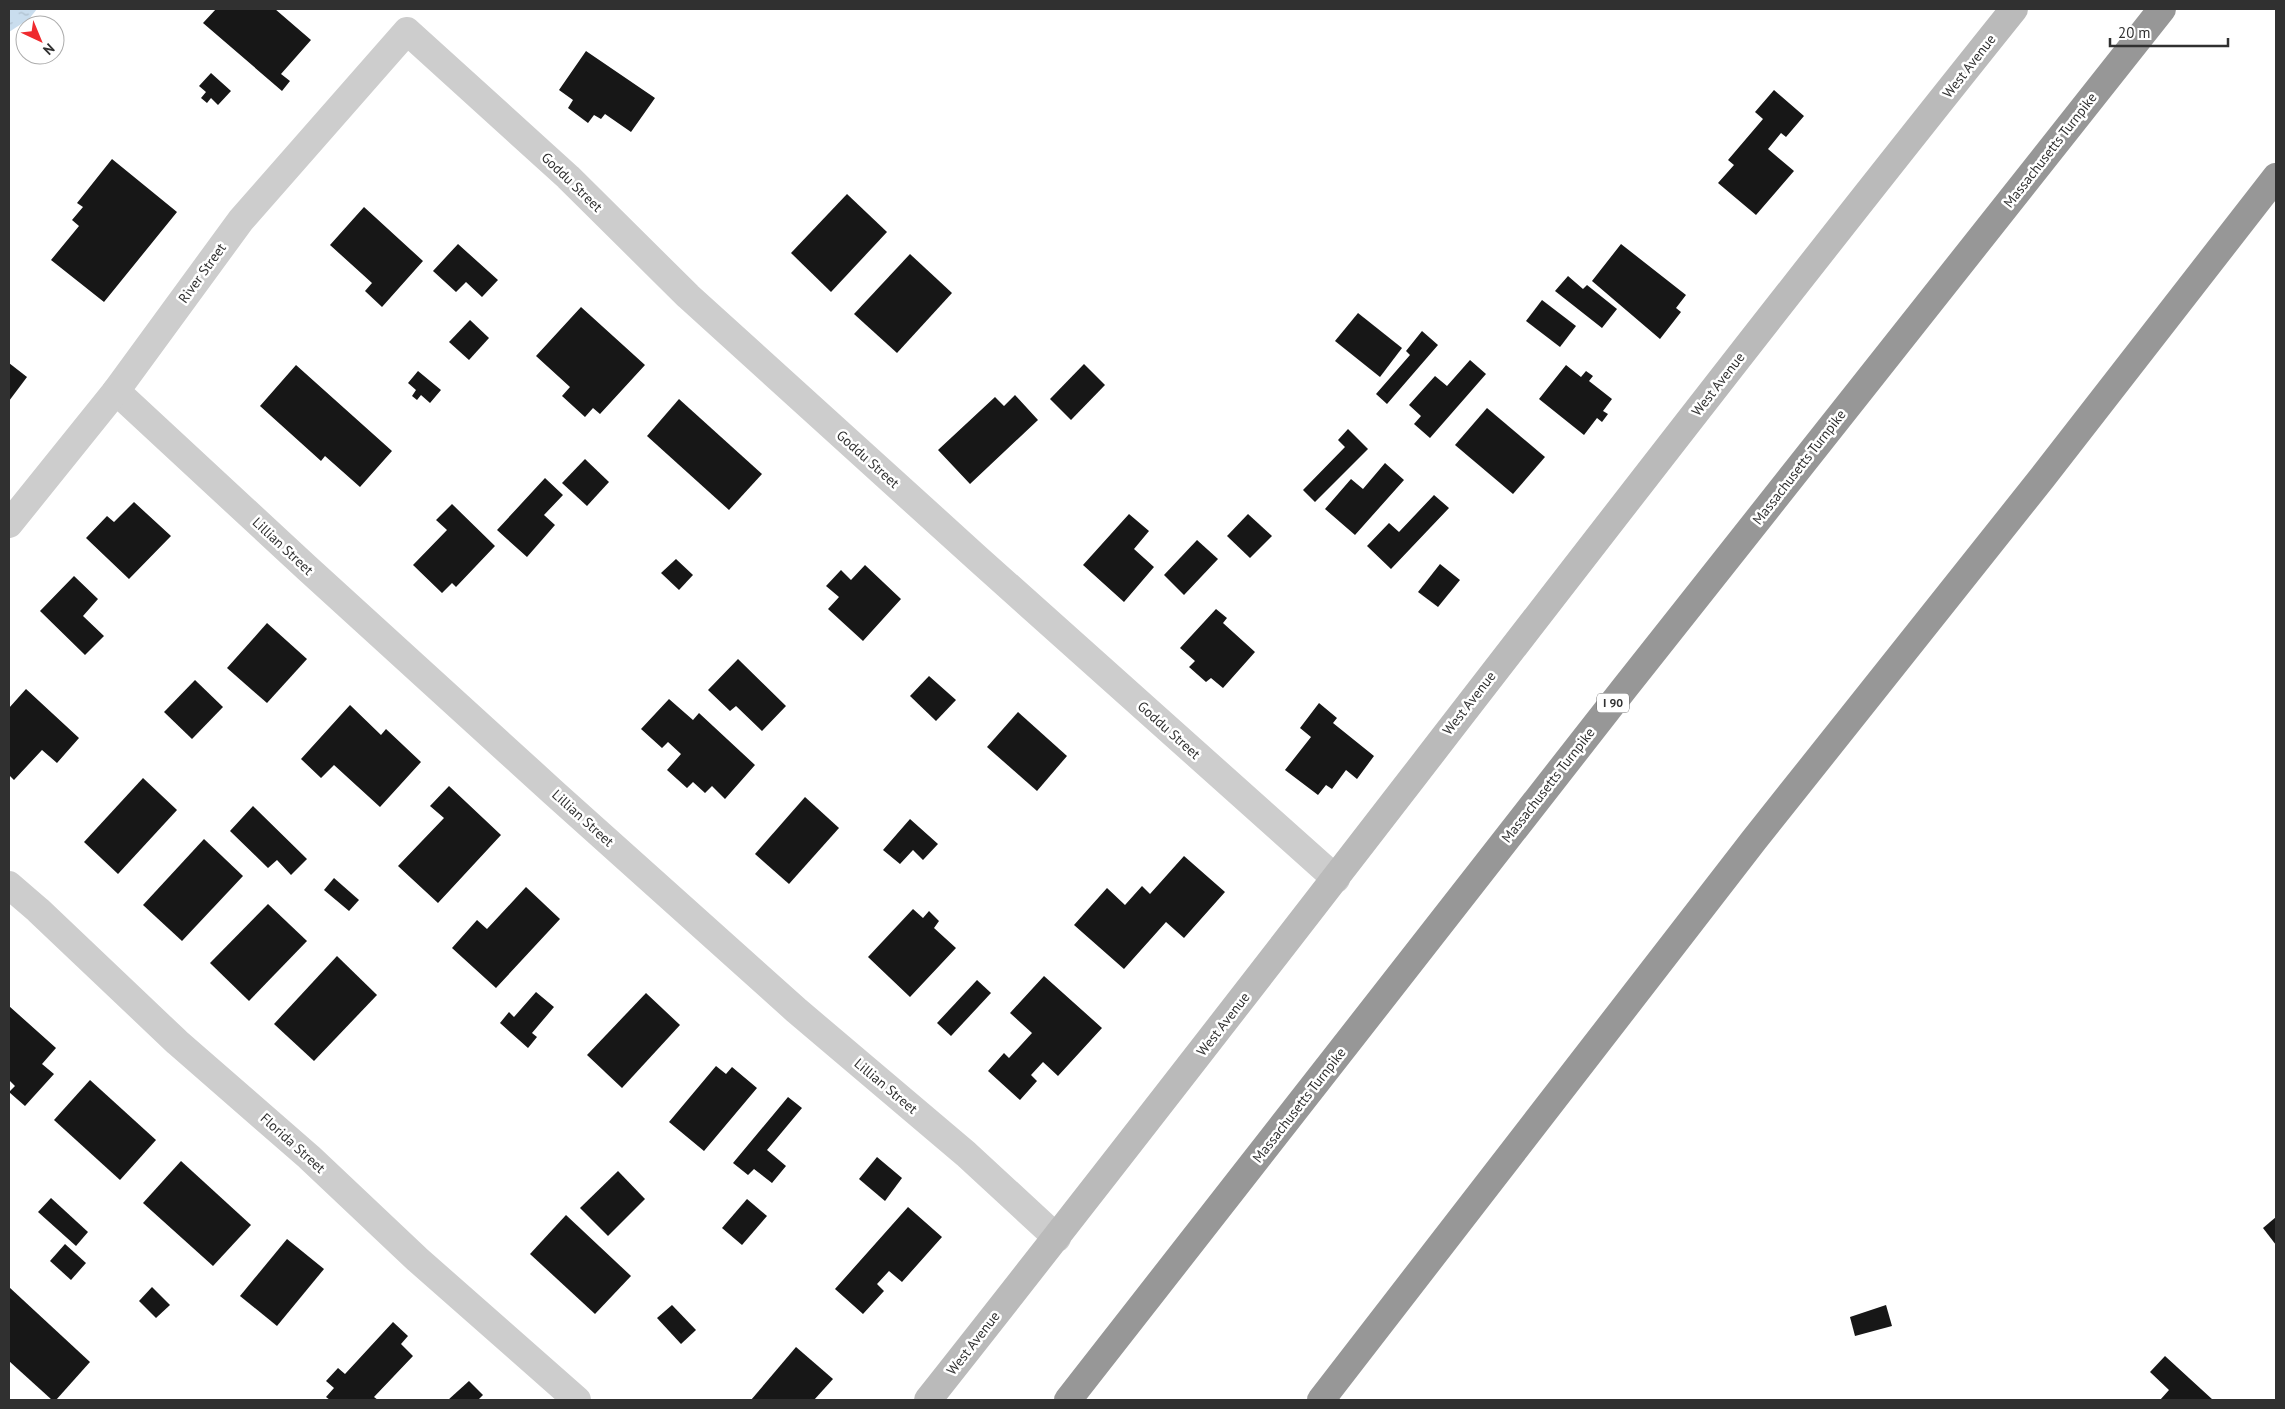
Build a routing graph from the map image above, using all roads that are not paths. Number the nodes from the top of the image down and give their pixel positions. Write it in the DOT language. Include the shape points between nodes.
graph roads {
  1 [pos="2014,9"];
  2 [pos="2162,9"];
  3 [pos="408,31"];
  4 [pos="2276,177"];
  5 [pos="116,390"];
  6 [pos="9,524"];
  7 [pos="1336,879"];
  8 [pos="9,885"];
  9 [pos="1057,1238"];
  10 [pos="577,1400"];
  11 [pos="928,1400"];
  12 [pos="1068,1400"];
  13 [pos="1321,1400"];
  1 -- 7 [label="main road, West Avenue" via="1421,765"];
  2 -- 12 [label="highway, Massachusetts Turnpike / I 90" via="1617,697"];
  3 -- 5 [label="street, River Street" via="241,220"];
  3 -- 7 [label="street, Goddu Street" via="568,177 696,302"];
  4 -- 13 [label="highway" via="1754,840"];
  5 -- 6 [label="street, River Street"];
  5 -- 9 [label="street, Lillian Street" via="300,562 796,1010 966,1154"];
  7 -- 9 [label="main road, West Avenue"];
  8 -- 10 [label="street, Florida Street" via="177,1042"];
  9 -- 11 [label="main road, West Avenue"];
}
